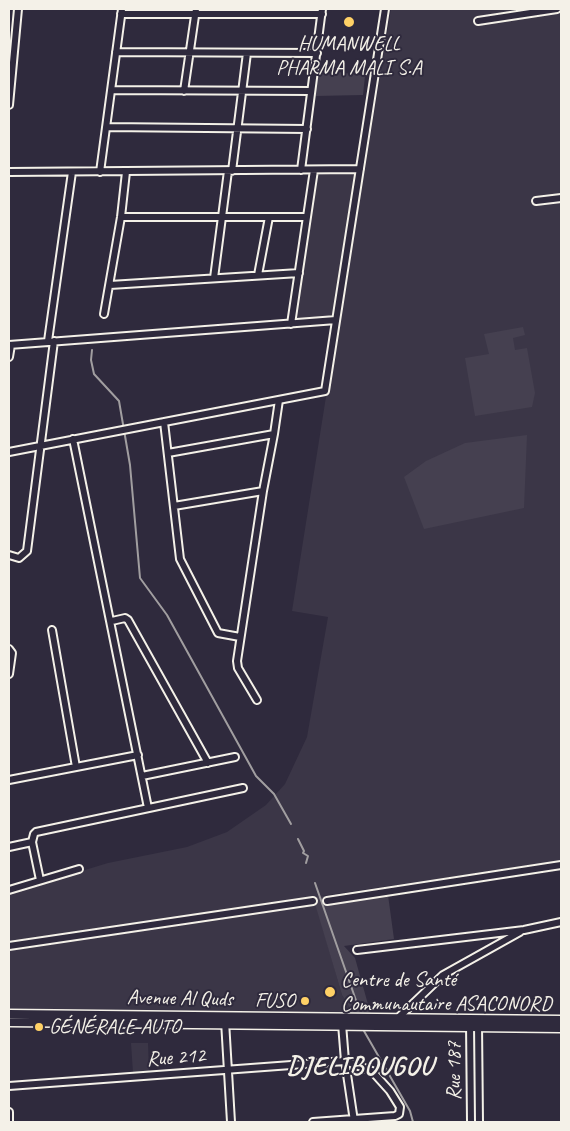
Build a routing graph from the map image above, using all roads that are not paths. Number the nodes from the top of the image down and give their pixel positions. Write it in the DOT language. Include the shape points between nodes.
graph roads {
  1 [pos="18,9"];
  2 [pos="385,9"];
  3 [pos="557,9"];
  4 [pos="121,11"];
  5 [pos="195,11"];
  6 [pos="322,12"];
  7 [pos="478,21"];
  8 [pos="116,52"];
  9 [pos="190,53"];
  10 [pos="247,53"];
  11 [pos="317,53"];
  12 [pos="111,90"];
  13 [pos="184,91"];
  14 [pos="242,91"];
  15 [pos="312,91"];
  16 [pos="9,105"];
  17 [pos="106,127"];
  18 [pos="237,128"];
  19 [pos="307,129"];
  20 [pos="360,169"];
  21 [pos="301,170"];
  22 [pos="314,170"];
  23 [pos="230,171"];
  24 [pos="9,172"];
  25 [pos="72,172"];
  26 [pos="100,172"];
  27 [pos="126,172"];
  28 [pos="9,176"];
  29 [pos="561,198"];
  30 [pos="536,201"];
  31 [pos="121,217"];
  32 [pos="222,217"];
  33 [pos="269,217"];
  34 [pos="307,217"];
  35 [pos="299,273"];
  36 [pos="258,275"];
  37 [pos="214,278"];
  38 [pos="110,285"];
  39 [pos="104,314"];
  40 [pos="336,320"];
  41 [pos="291,324"];
  42 [pos="51,341"];
  43 [pos="10,345"];
  44 [pos="9,357"];
  45 [pos="279,400"];
  46 [pos="164,422"];
  47 [pos="274,434"];
  48 [pos="73,438"];
  49 [pos="41,445"];
  50 [pos="9,452"];
  51 [pos="168,453"];
  52 [pos="263,491"];
  53 [pos="174,506"];
  54 [pos="9,555"];
  55 [pos="112,621"];
  56 [pos="52,630"];
  57 [pos="240,637"];
  58 [pos="9,648"];
  59 [pos="9,674"];
  60 [pos="257,700"];
  61 [pos="138,755"];
  62 [pos="235,757"];
  63 [pos="208,763"];
  64 [pos="76,767"];
  65 [pos="142,776"];
  66 [pos="9,780"];
  67 [pos="243,788"];
  68 [pos="148,808"];
  69 [pos="32,842"];
  70 [pos="9,847"];
  71 [pos="561,865"];
  72 [pos="79,869"];
  73 [pos="40,880"];
  74 [pos="9,890"];
  75 [pos="313,901"];
  76 [pos="327,901"];
  77 [pos="561,922"];
  78 [pos="524,930"];
  79 [pos="9,946"];
  80 [pos="357,950"];
  81 [pos="9,1014"];
  82 [pos="398,1018"];
  83 [pos="225,1020"];
  84 [pos="561,1020"];
  85 [pos="354,1021"];
  86 [pos="369,1021"];
  87 [pos="9,1022"];
  88 [pos="474,1023"];
  89 [pos="342,1024"];
  90 [pos="561,1028"];
  91 [pos="345,1061"];
  92 [pos="228,1071"];
  93 [pos="9,1086"];
  94 [pos="9,1112"];
  95 [pos="354,1121"];
  96 [pos="10,1122"];
  97 [pos="231,1122"];
  98 [pos="313,1122"];
  99 [pos="471,1122"];
  100 [pos="479,1122"];
  1 -- 16 [label="street"];
  2 -- 20 [label="street"];
  3 -- 7 [label="street"];
  4 -- 5 [label="street"];
  4 -- 8 [label="street"];
  5 -- 6 [label="street"];
  5 -- 9 [label="street"];
  6 -- 11 [label="street"];
  8 -- 9 [label="street"];
  8 -- 12 [label="street"];
  9 -- 10 [label="street"];
  9 -- 13 [label="street"];
  10 -- 11 [label="street"];
  10 -- 14 [label="street"];
  11 -- 15 [label="street"];
  12 -- 13 [label="street"];
  12 -- 17 [label="street"];
  13 -- 14 [label="street"];
  14 -- 15 [label="street"];
  14 -- 18 [label="street"];
  15 -- 19 [label="street"];
  17 -- 18 [label="street"];
  17 -- 26 [label="street"];
  18 -- 19 [label="street"];
  18 -- 23 [label="street"];
  19 -- 21 [label="street"];
  20 -- 22 [label="street"];
  20 -- 40 [label="street"];
  21 -- 22 [label="street"];
  21 -- 23 [label="street"];
  22 -- 34 [label="street"];
  23 -- 27 [label="street"];
  23 -- 32 [label="street"];
  24 -- 25 [label="street"];
  24 -- 28 [label="street"];
  25 -- 26 [label="street"];
  25 -- 42 [label="street"];
  26 -- 27 [label="street"];
  27 -- 31 [label="street"];
  29 -- 30 [label="street"];
  31 -- 32 [label="street"];
  31 -- 38 [label="street"];
  32 -- 33 [label="street"];
  32 -- 37 [label="street"];
  33 -- 34 [label="street"];
  33 -- 36 [label="street"];
  34 -- 35 [label="street"];
  35 -- 36 [label="street"];
  35 -- 41 [label="street"];
  36 -- 37 [label="street"];
  37 -- 38 [label="street"];
  38 -- 39 [label="street"];
  40 -- 41 [label="street"];
  40 -- 45 [label="street" via="325,391"];
  41 -- 42 [label="street"];
  42 -- 43 [label="street"];
  42 -- 49 [label="street"];
  43 -- 44 [label="street"];
  45 -- 46 [label="street"];
  45 -- 47 [label="street"];
  46 -- 48 [label="street"];
  46 -- 51 [label="street"];
  47 -- 51 [label="street"];
  47 -- 52 [label="street"];
  48 -- 49 [label="street"];
  48 -- 55 [label="street"];
  49 -- 50 [label="street"];
  49 -- 54 [label="street" via="27,551 19,558"];
  51 -- 53 [label="street"];
  52 -- 53 [label="street"];
  52 -- 57 [label="street"];
  53 -- 57 [label="street" via="180,559 196,592 218,633"];
  55 -- 61 [label="street"];
  55 -- 63 [label="street" via="128,620"];
  56 -- 64 [label="street"];
  57 -- 60 [label="street" via="238,668"];
  58 -- 59 [label="street" via="12,653"];
  61 -- 64 [label="street"];
  61 -- 65 [label="street"];
  62 -- 63 [label="street"];
  63 -- 65 [label="street"];
  64 -- 66 [label="street"];
  65 -- 68 [label="street"];
  67 -- 68 [label="street"];
  68 -- 69 [label="street" via="36,832"];
  69 -- 70 [label="street"];
  69 -- 73 [label="street"];
  71 -- 76 [label="street"];
  72 -- 73 [label="street"];
  73 -- 74 [label="street"];
  75 -- 79 [label="street"];
  77 -- 78 [label="street"];
  78 -- 80 [label="street"];
  78 -- 82 [label="street" via="443,976"];
  81 -- 83 [label="main road, Avenue Al Quds"];
  82 -- 86 [label="main road, Avenue Al Quds"];
  82 -- 88 [label="main road, Avenue Al Quds"];
  83 -- 85 [label="main road, Avenue Al Quds"];
  83 -- 87 [label="main road, Avenue Al Quds"];
  83 -- 89 [label="main road, Avenue Al Quds"];
  83 -- 92 [label="street"];
  84 -- 88 [label="main road, Avenue Al Quds"];
  85 -- 86 [label="main road, Avenue Al Quds"];
  85 -- 89 [label="main road, Avenue Al Quds"];
  86 -- 88 [label="main road, Avenue Al Quds"];
  88 -- 90 [label="main road, Avenue Al Quds"];
  88 -- 99 [label="street, Rue 187"];
  88 -- 100 [label="street, Rue 187"];
  89 -- 91 [label="street"];
  91 -- 92 [label="street, Rue 212"];
  91 -- 95 [label="street"];
  91 -- 95 [label="street" via="372,1071 390,1090 400,1107 399,1114 395,1116"];
  92 -- 93 [label="street, Rue 212"];
  92 -- 97 [label="street"];
  94 -- 96 [label="street"];
  95 -- 98 [label="street"];
}
